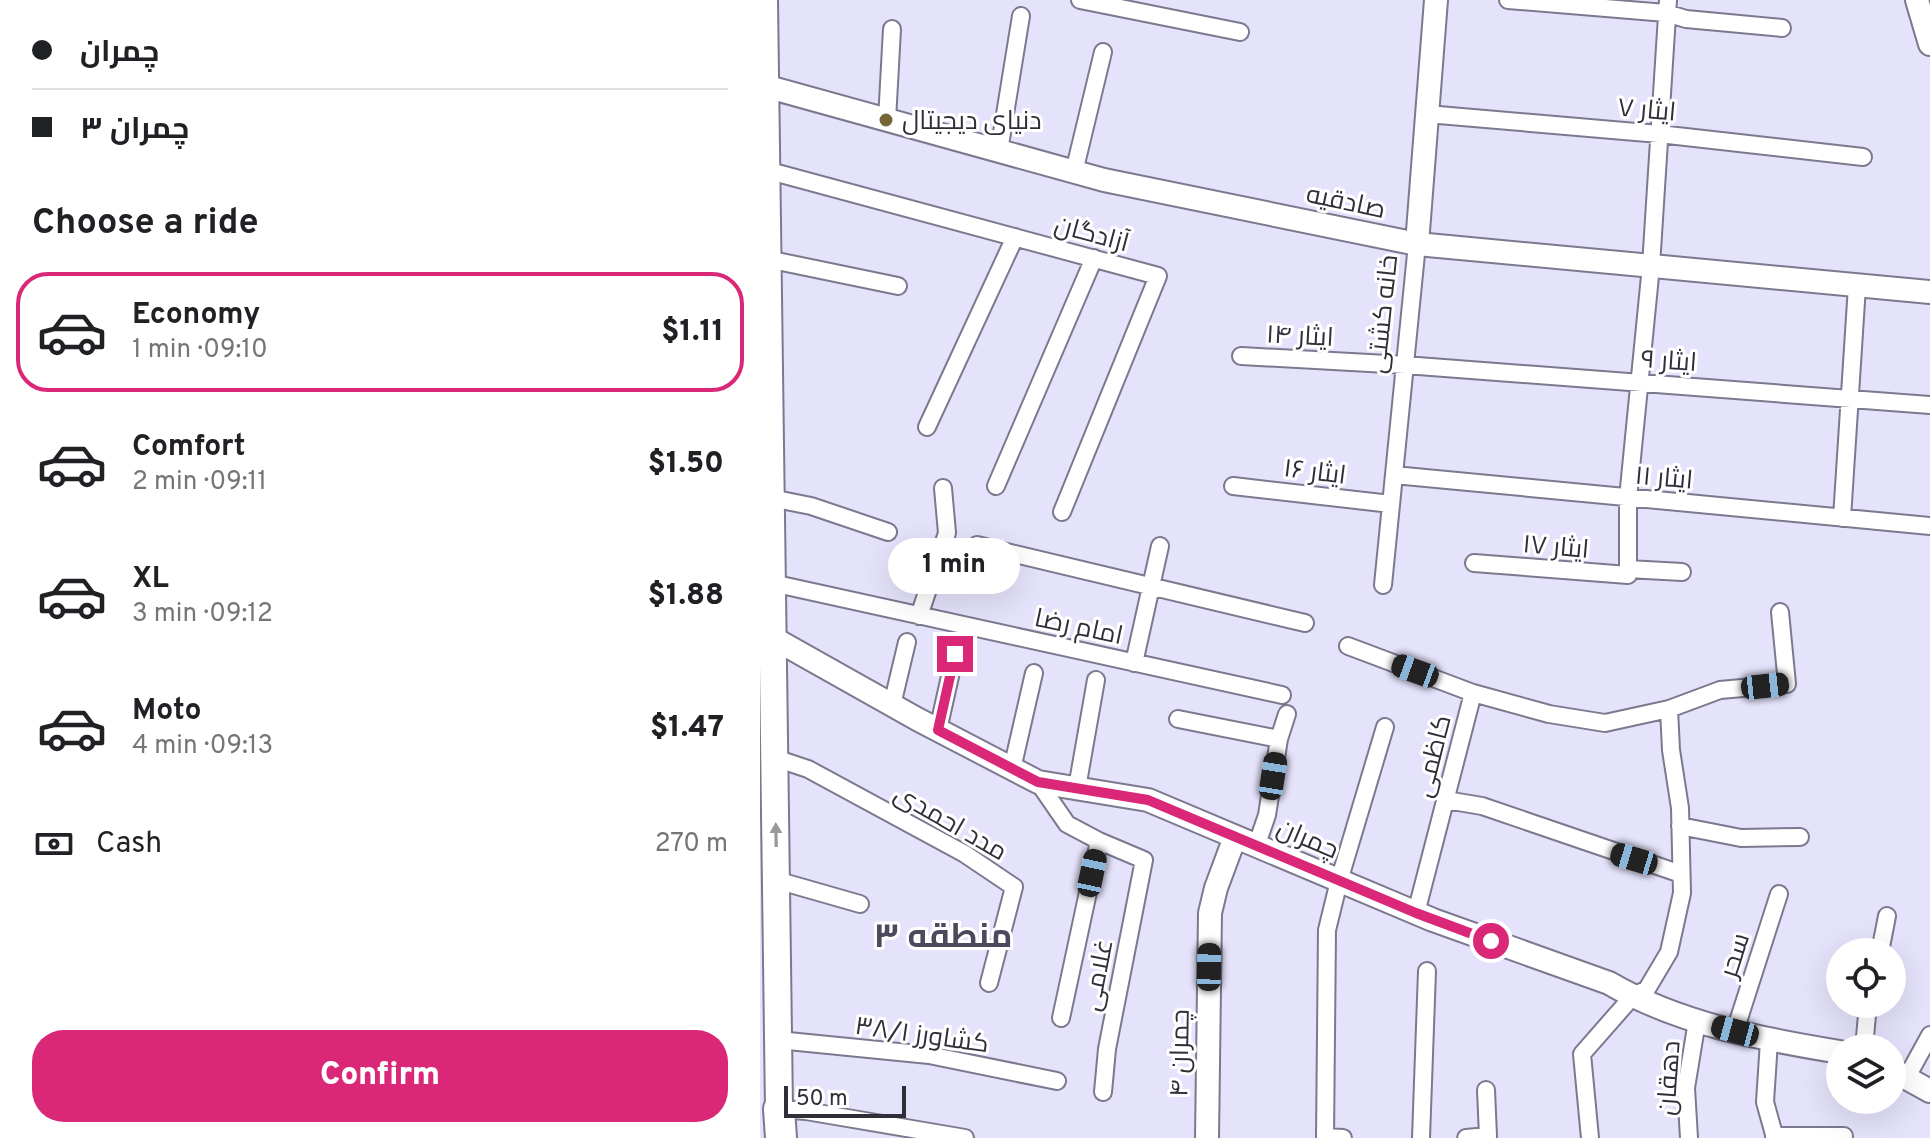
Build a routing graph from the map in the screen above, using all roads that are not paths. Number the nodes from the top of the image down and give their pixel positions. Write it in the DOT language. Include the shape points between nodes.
graph roads {
  1 [pos="764,0"];
  2 [pos="1080,0"];
  3 [pos="1436,0"];
  4 [pos="1508,0"];
  5 [pos="1922,6"];
  6 [pos="1667,7"];
  7 [pos="1021,16"];
  8 [pos="1782,28"];
  9 [pos="892,29"];
  10 [pos="1240,32"];
  11 [pos="1930,44"];
  12 [pos="1103,52"];
  13 [pos="765,86"];
  14 [pos="1427,114"];
  15 [pos="887,120"];
  16 [pos="1659,134"];
  17 [pos="999,151"];
  18 [pos="1863,157"];
  19 [pos="766,170"];
  20 [pos="1074,172"];
  21 [pos="1015,237"];
  22 [pos="1417,244"];
  23 [pos="1094,258"];
  24 [pos="767,259"];
  25 [pos="1651,266"];
  26 [pos="898,286"];
  27 [pos="1857,286"];
  28 [pos="1930,292"];
  29 [pos="1241,356"];
  30 [pos="1405,365"];
  31 [pos="1639,382"];
  32 [pos="1850,398"];
  33 [pos="1930,405"];
  34 [pos="927,427"];
  35 [pos="1394,475"];
  36 [pos="996,486"];
  37 [pos="1233,486"];
  38 [pos="943,488"];
  39 [pos="771,498"];
  40 [pos="1628,498"];
  41 [pos="1391,504"];
  42 [pos="1062,512"];
  43 [pos="1842,518"];
  44 [pos="1930,526"];
  45 [pos="888,532"];
  46 [pos="977,545"];
  47 [pos="1160,546"];
  48 [pos="1474,563"];
  49 [pos="1628,569"];
  50 [pos="1682,572"];
  51 [pos="772,583"];
  52 [pos="1151,585"];
  53 [pos="1383,585"];
  54 [pos="1780,612"];
  55 [pos="919,616"];
  56 [pos="1305,623"];
  57 [pos="773,638"];
  58 [pos="907,642"];
  59 [pos="1348,646"];
  60 [pos="955,654"];
  61 [pos="1134,663"];
  62 [pos="1034,673"];
  63 [pos="1096,680"];
  64 [pos="1473,693"];
  65 [pos="1282,695"];
  66 [pos="892,705"];
  67 [pos="1669,709"];
  68 [pos="1287,714"];
  69 [pos="1178,719"];
  70 [pos="1385,727"];
  71 [pos="938,730"];
  72 [pos="1279,739"];
  73 [pos="775,758"];
  74 [pos="1012,769"];
  75 [pos="1038,782"];
  76 [pos="1077,788"];
  77 [pos="1446,800"];
  78 [pos="1680,826"];
  79 [pos="1235,837"];
  80 [pos="1800,837"];
  81 [pos="1099,841"];
  82 [pos="1256,847"];
  83 [pos="1681,874"];
  84 [pos="776,880"];
  85 [pos="1339,881"];
  86 [pos="1779,894"];
  87 [pos="860,904"];
  88 [pos="1416,913"];
  89 [pos="1887,916"];
  90 [pos="1883,938"];
  91 [pos="777,940"];
  92 [pos="1427,971"];
  93 [pos="989,983"];
  94 [pos="1632,997"];
  95 [pos="1061,1018"];
  96 [pos="1697,1021"];
  97 [pos="1735,1031"];
  98 [pos="1930,1035"];
  99 [pos="778,1040"];
  100 [pos="1769,1041"];
  101 [pos="1826,1050"];
  102 [pos="1906,1066"];
  103 [pos="1906,1077"];
  104 [pos="1057,1081"];
  105 [pos="1486,1090"];
  106 [pos="1930,1091"];
  107 [pos="1103,1092"];
  108 [pos="773,1117"];
  109 [pos="1207,1133"];
  110 [pos="1844,1136"];
  111 [pos="1774,1137"];
  112 [pos="965,1138"];
  113 [pos="1325,1138"];
  114 [pos="1343,1138"];
  115 [pos="1421,1138"];
  116 [pos="1466,1138"];
  117 [pos="1590,1138"];
  118 [pos="1689,1138"];
  1 -- 13 [label="main road"];
  2 -- 10 [label="street"];
  3 -- 14 [label="street, خانه کشتی"];
  4 -- 6 [label="street"];
  5 -- 11 [label="street"];
  6 -- 8 [label="street" via="1686,19"];
  6 -- 16 [label="street, ایثار ۱۷"];
  7 -- 17 [label="street"];
  9 -- 15 [label="street"];
  12 -- 20 [label="street"];
  13 -- 15 [label="street, صادقیه"];
  13 -- 19 [label="main road"];
  14 -- 16 [label="street, ایثار ۷"];
  14 -- 22 [label="street, خانه کشتی"];
  15 -- 17 [label="street, صادقیه"];
  16 -- 18 [label="street, ایثار ۷"];
  16 -- 25 [label="street, ایثار ۱۷"];
  17 -- 20 [label="street, صادقیه"];
  19 -- 21 [label="street, آزادگان"];
  19 -- 24 [label="main road"];
  20 -- 22 [label="street, صادقیه"];
  21 -- 23 [label="street, آزادگان"];
  21 -- 34 [label="street"];
  22 -- 25 [label="street, صادقیه"];
  22 -- 30 [label="street, خانه کشتی"];
  23 -- 36 [label="street"];
  23 -- 42 [label="street, آزادگان" via="1158,276"];
  24 -- 26 [label="street"];
  24 -- 39 [label="main road"];
  25 -- 27 [label="street, صادقیه"];
  25 -- 31 [label="street, ایثار ۱۷"];
  27 -- 28 [label="street, صادقیه"];
  27 -- 32 [label="street"];
  29 -- 30 [label="street, ایثار ۱۴"];
  30 -- 31 [label="street, ایثار ۹"];
  30 -- 35 [label="street, خانه کشتی"];
  31 -- 32 [label="street, ایثار ۹"];
  31 -- 40 [label="street, ایثار ۱۷"];
  32 -- 33 [label="street, ایثار ۹"];
  32 -- 43 [label="street"];
  35 -- 40 [label="street, ایثار ۱۱"];
  35 -- 41 [label="street, خانه کشتی"];
  37 -- 41 [label="street, ایثار ۱۶"];
  38 -- 55 [label="street" via="947,533"];
  39 -- 45 [label="street"];
  39 -- 51 [label="main road"];
  40 -- 43 [label="street, ایثار ۱۱"];
  40 -- 49 [label="street, ایثار ۱۷"];
  41 -- 53 [label="street, خانه کشتی"];
  43 -- 44 [label="street, ایثار ۱۱"];
  46 -- 52 [label="street"];
  47 -- 52 [label="street"];
  48 -- 49 [label="street, ایثار ۱۷" via="1628,575"];
  49 -- 50 [label="street, ایثار ۱۷"];
  51 -- 55 [label="street, امام رضا"];
  51 -- 57 [label="main road"];
  52 -- 56 [label="street"];
  52 -- 61 [label="street"];
  54 -- 67 [label="street" via="1787,684 1720,690"];
  55 -- 61 [label="street, امام رضا"];
  57 -- 66 [label="street, چمران"];
  57 -- 73 [label="main road"];
  58 -- 66 [label="street"];
  59 -- 64 [label="street, کاظمی"];
  60 -- 71 [label="street"];
  61 -- 65 [label="street, امام رضا"];
  62 -- 74 [label="street"];
  63 -- 76 [label="street"];
  64 -- 67 [label="street" via="1605,723"];
  64 -- 77 [label="street, کاظمی"];
  66 -- 71 [label="street, چمران"];
  67 -- 78 [label="street"];
  68 -- 72 [label="street"];
  69 -- 72 [label="street"];
  70 -- 85 [label="street"];
  71 -- 74 [label="street, چمران"];
  72 -- 82 [label="street" via="1267,815"];
  84 -- 73 [label="main road, one-way"];
  73 -- 93 [label="street, مدد احمدی" via="835,783 1014,887"];
  74 -- 75 [label="street, چمران"];
  75 -- 76 [label="street, چمران"];
  75 -- 81 [label="street, غلامی" via="1067,824"];
  76 -- 79 [label="street, چمران" via="1148,800"];
  77 -- 83 [label="street" via="1482,806"];
  77 -- 88 [label="street, کاظمی"];
  78 -- 80 [label="street" via="1741,838"];
  78 -- 83 [label="street"];
  79 -- 82 [label="street, چمران"];
  79 -- 109 [label="street, چمران ۴" via="1210,913"];
  81 -- 95 [label="street"];
  81 -- 107 [label="street, غلامی" via="1144,860"];
  82 -- 85 [label="street, چمران"];
  83 -- 94 [label="street" via="1669,952 1647,989"];
  84 -- 87 [label="street"];
  84 -- 91 [label="main road"];
  85 -- 88 [label="street, چمران"];
  85 -- 113 [label="street" via="1327,930"];
  86 -- 97 [label="street, سحر"];
  88 -- 94 [label="street, چمران" via="1609,983"];
  89 -- 90 [label="street"];
  91 -- 99 [label="main road"];
  91 -- 108 [label="main road" via="767,986"];
  92 -- 115 [label="street"];
  94 -- 96 [label="street, چمران"];
  94 -- 117 [label="street" via="1582,1054"];
  96 -- 97 [label="street, چمران"];
  96 -- 118 [label="street, دهقان" via="1686,1088"];
  97 -- 100 [label="street, چمران"];
  98 -- 102 [label="street"];
  99 -- 104 [label="street, کشاورز ۳۸/۱" via="929,1055"];
  99 -- 108 [label="main road"];
  100 -- 101 [label="street, چمران"];
  100 -- 111 [label="street" via="1765,1102"];
  103 -- 106 [label="street"];
  105 -- 116 [label="street" via="1488,1136"];
  108 -- 112 [label="street" via="806,1111"];
  110 -- 111 [label="street"];
  113 -- 114 [label="street"];
}
